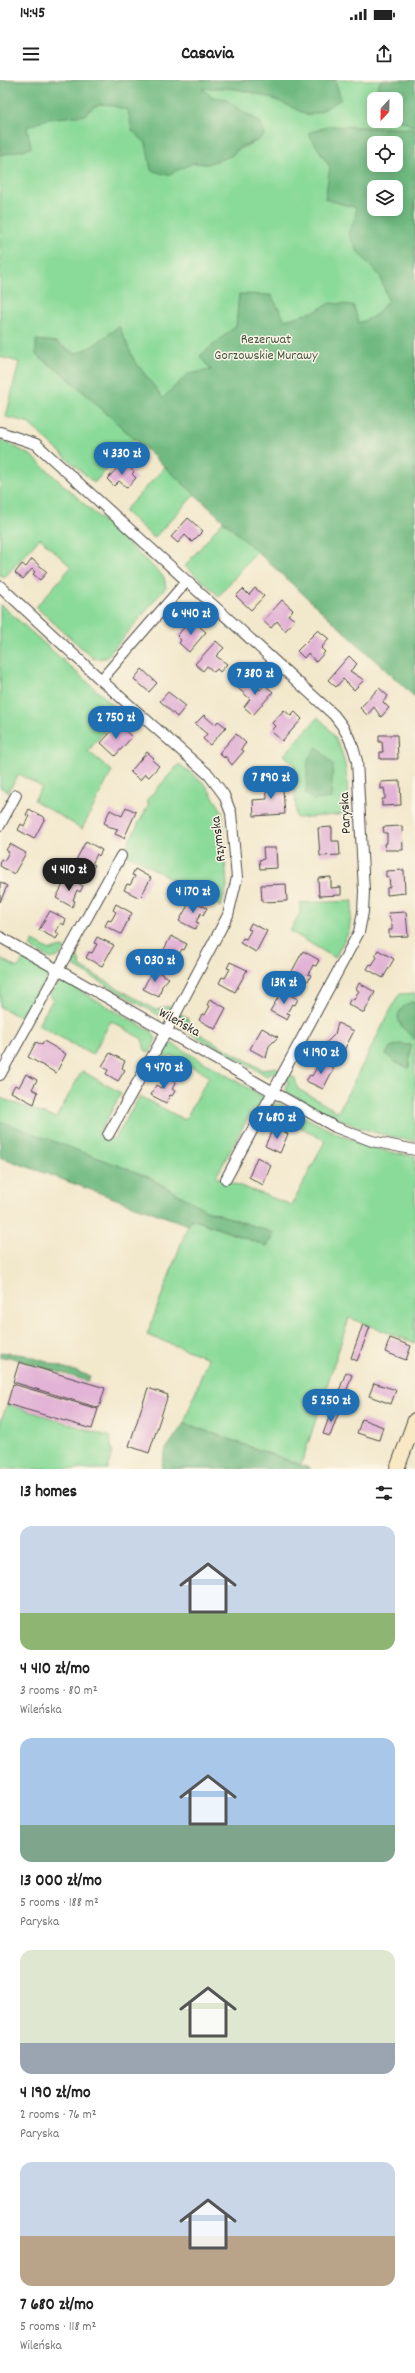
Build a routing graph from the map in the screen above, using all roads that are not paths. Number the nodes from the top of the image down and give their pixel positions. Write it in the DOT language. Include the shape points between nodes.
graph roads {
  1 [pos="0,432"];
  2 [pos="186,582"];
  3 [pos="0,586"];
  4 [pos="101,680"];
  5 [pos="16,795"];
  6 [pos="0,824"];
  7 [pos="121,856"];
  8 [pos="0,937"];
  9 [pos="58,971"];
  10 [pos="166,1032"];
  11 [pos="0,1075"];
  12 [pos="272,1092"];
  13 [pos="108,1135"];
  14 [pos="415,1150"];
  15 [pos="226,1179"];
  16 [pos="415,1420"];
  17 [pos="397,1469"];
  1 -- 2 [label="street, Paryska" via="36,444"];
  2 -- 4 [label="street"];
  2 -- 12 [label="street, Paryska" via="334,715 349,736 357,761 364,901 361,922 350,950"];
  3 -- 4 [label="street, Rzymska"];
  4 -- 10 [label="street, Rzymska" via="215,781 231,813 237,878 233,902 226,921"];
  5 -- 6 [label="street"];
  7 -- 9 [label="street"];
  8 -- 9 [label="street, Wileńska"];
  9 -- 10 [label="street, Wileńska"];
  9 -- 11 [label="street"];
  10 -- 12 [label="street, Wileńska"];
  10 -- 13 [label="street, Rzymska"];
  12 -- 14 [label="street, Wileńska" via="353,1135"];
  12 -- 15 [label="street, Paryska"];
  16 -- 17 [label="street"];
}
